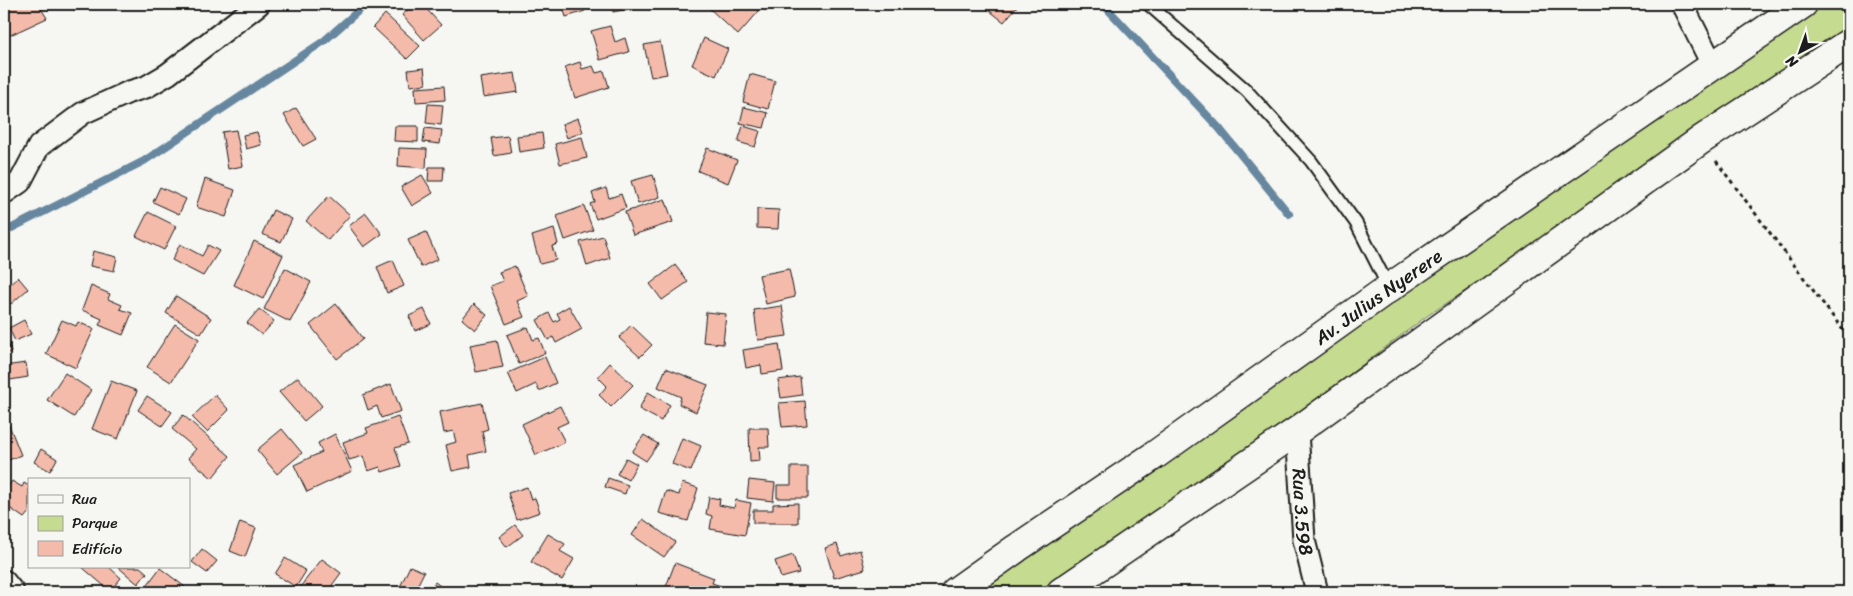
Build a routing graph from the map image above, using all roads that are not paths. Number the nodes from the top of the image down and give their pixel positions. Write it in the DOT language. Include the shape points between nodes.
graph roads {
  1 [pos="259,4"];
  2 [pos="1148,4"];
  3 [pos="1682,4"];
  4 [pos="1803,4"];
  5 [pos="1849,43"];
  6 [pos="1713,66"];
  7 [pos="4,193"];
  8 [pos="1389,288"];
  9 [pos="1297,431"];
  10 [pos="4,581"];
  11 [pos="13,592"];
  12 [pos="955,592"];
  13 [pos="1061,592"];
  14 [pos="1317,592"];
  1 -- 7 [label="street" via="168,74 146,87 84,113 40,146 20,182"];
  2 -- 8 [label="lane" via="1246,90 1311,161 1356,223"];
  3 -- 6 [label="street"];
  4 -- 6 [label="main road, Av. Julius Nyerere"];
  5 -- 9 [label="main road" via="1701,140"];
  6 -- 8 [label="main road, Av. Julius Nyerere"];
  8 -- 12 [label="main road, Av. Julius Nyerere" via="1155,455"];
  9 -- 13 [label="main road"];
  9 -- 14 [label="street, Rua 3.598" via="1304,540"];
  10 -- 11 [label="street"];
}
